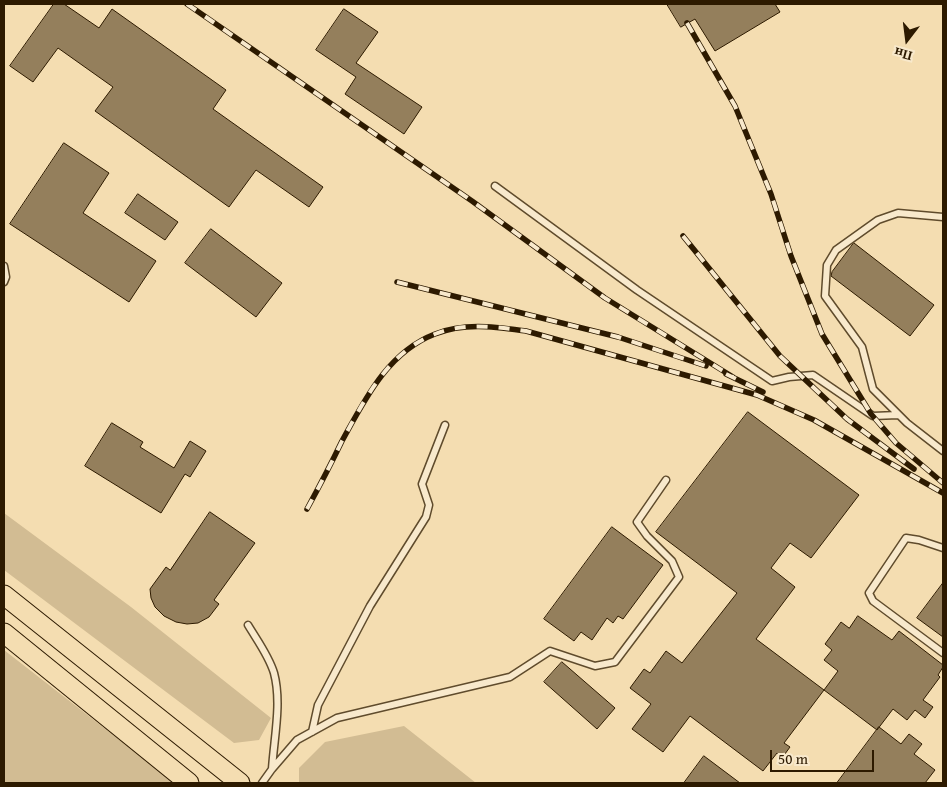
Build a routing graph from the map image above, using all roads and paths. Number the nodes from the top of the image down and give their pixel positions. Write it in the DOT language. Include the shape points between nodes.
graph roads {
  1 [pos="495,186"];
  2 [pos="943,217"];
  3 [pos="4,266"];
  4 [pos="4,282"];
  5 [pos="898,415"];
  6 [pos="445,425"];
  7 [pos="943,450"];
  8 [pos="666,480"];
  9 [pos="943,548"];
  10 [pos="4,595"];
  11 [pos="248,625"];
  12 [pos="4,633"];
  13 [pos="943,653"];
  14 [pos="312,732"];
  15 [pos="272,769"];
  16 [pos="189,783"];
  17 [pos="240,783"];
  18 [pos="262,783"];
  1 -- 5 [label="lane" via="637,290 772,380 813,375 873,416"];
  2 -- 5 [label="lane" via="898,213 878,220 836,250 827,265 824,296 862,347 872,390"];
  3 -- 4 [label="lane"];
  5 -- 7 [label="lane"];
  6 -- 14 [label="lane" via="422,484 429,505 426,517 370,606 318,705"];
  8 -- 14 [label="lane" via="637,522 672,561 679,577 615,662 595,666 550,651 510,677 337,718"];
  9 -- 13 [label="lane" via="906,538 869,593 873,601"];
  10 -- 17 [label="main road"];
  11 -- 15 [label="lane" via="274,672 276,710"];
  12 -- 16 [label="main road"];
  14 -- 15 [label="lane" via="298,740"];
  15 -- 18 [label="lane"];
}
